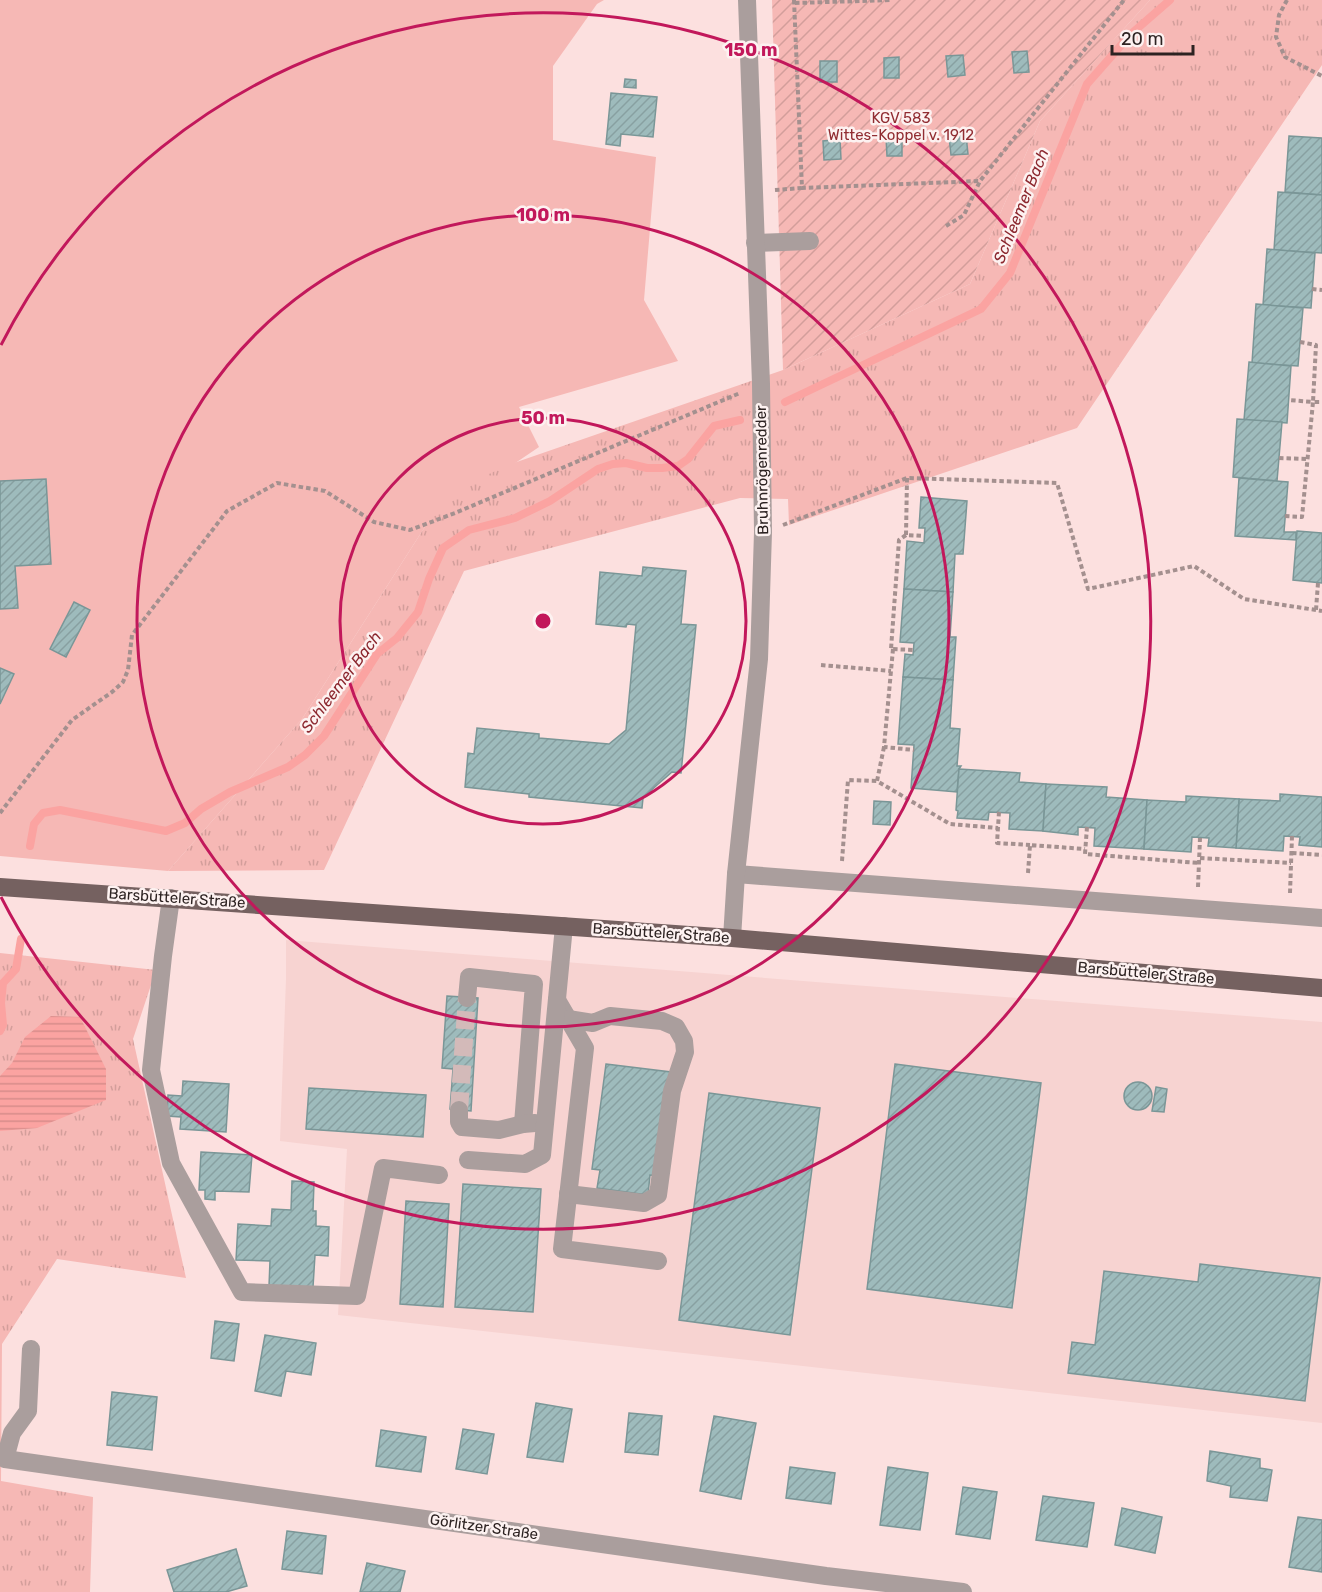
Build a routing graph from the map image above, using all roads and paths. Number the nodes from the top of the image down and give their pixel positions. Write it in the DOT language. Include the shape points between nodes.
graph roads {
  1 [pos="747,0"];
  2 [pos="892,0"];
  3 [pos="1124,0"];
  4 [pos="1287,0"];
  5 [pos="795,2"];
  6 [pos="1322,76"];
  7 [pos="980,181"];
  8 [pos="946,226"];
  9 [pos="810,241"];
  10 [pos="755,243"];
  11 [pos="1312,289"];
  12 [pos="1322,290"];
  13 [pos="1300,342"];
  14 [pos="761,384"];
  15 [pos="1288,400"];
  16 [pos="1313,402"];
  17 [pos="1322,402"];
  18 [pos="1279,458"];
  19 [pos="1309,459"];
  20 [pos="907,478"];
  21 [pos="1285,516"];
  22 [pos="763,532"];
  23 [pos="906,535"];
  24 [pos="924,536"];
  25 [pos="1318,583"];
  26 [pos="1316,610"];
  27 [pos="1322,611"];
  28 [pos="893,649"];
  29 [pos="914,650"];
  30 [pos="821,665"];
  31 [pos="891,671"];
  32 [pos="884,747"];
  33 [pos="914,750"];
  34 [pos="877,781"];
  35 [pos="999,812"];
  36 [pos="0,813"];
  37 [pos="1087,827"];
  38 [pos="998,828"];
  39 [pos="1292,836"];
  40 [pos="1200,838"];
  41 [pos="1030,846"];
  42 [pos="1085,849"];
  43 [pos="1292,852"];
  44 [pos="1322,855"];
  45 [pos="1199,860"];
  46 [pos="1291,863"];
  47 [pos="736,874"];
  48 [pos="840,881"];
  49 [pos="0,887"];
  50 [pos="1027,896"];
  51 [pos="171,898"];
  52 [pos="1197,908"];
  53 [pos="1289,915"];
  54 [pos="1322,918"];
  55 [pos="564,926"];
  56 [pos="732,938"];
  57 [pos="1322,988"];
  58 [pos="466,998"];
  59 [pos="557,1000"];
  60 [pos="568,1019"];
  61 [pos="459,1110"];
  62 [pos="546,1123"];
  63 [pos="523,1124"];
  64 [pos="468,1160"];
  65 [pos="439,1175"];
  66 [pos="568,1194"];
  67 [pos="658,1261"];
  68 [pos="31,1349"];
  69 [pos="825,1584"];
  70 [pos="963,1592"];
  1 -- 10 [label="street, Bruhnrögenredder"];
  2 -- 5 [label="path"];
  3 -- 7 [label="path"];
  4 -- 6 [label="path" via="1279,15 1276,37 1284,57"];
  5 -- 7 [label="path" via="802,188"];
  7 -- 8 [label="path" via="964,215"];
  9 -- 10 [label="street"];
  10 -- 14 [label="street, Bruhnrögenredder"];
  11 -- 12 [label="path"];
  13 -- 16 [label="path" via="1316,345"];
  14 -- 22 [label="street, Bruhnrögenredder"];
  14 -- 36 [label="path" via="410,530 374,522 325,491 277,483 237,505 227,511 132,635 123,682 72,720"];
  15 -- 16 [label="path"];
  16 -- 17 [label="path"];
  16 -- 19 [label="path"];
  18 -- 19 [label="path"];
  19 -- 21 [label="path" via="1302,517"];
  20 -- 22 [label="path"];
  20 -- 23 [label="path"];
  20 -- 26 [label="path" via="1057,483 1088,589 1194,566 1244,599"];
  22 -- 47 [label="street, Bruhnrögenredder" via="759,659"];
  23 -- 24 [label="path"];
  23 -- 28 [label="path" via="899,540"];
  25 -- 26 [label="path"];
  26 -- 27 [label="path"];
  28 -- 29 [label="path"];
  28 -- 31 [label="path"];
  30 -- 31 [label="path"];
  31 -- 32 [label="path"];
  32 -- 33 [label="path"];
  32 -- 34 [label="path"];
  34 -- 38 [label="path" via="950,824"];
  34 -- 48 [label="path" via="848,780"];
  35 -- 38 [label="path"];
  37 -- 42 [label="path"];
  38 -- 41 [label="path" via="997,843"];
  39 -- 43 [label="path"];
  40 -- 45 [label="path"];
  41 -- 42 [label="path"];
  41 -- 50 [label="path"];
  42 -- 45 [label="path" via="1085,854"];
  43 -- 44 [label="path"];
  43 -- 46 [label="path"];
  45 -- 46 [label="path"];
  45 -- 52 [label="path"];
  46 -- 53 [label="path"];
  47 -- 48 [label="street"];
  47 -- 56 [label="street, Bruhnrögenredder"];
  48 -- 50 [label="street"];
  49 -- 51 [label="main road, Barsbütteler Straße"];
  50 -- 52 [label="street"];
  51 -- 55 [label="main road, Barsbütteler Straße"];
  51 -- 65 [label="street" via="151,1070 171,1163 242,1292 357,1296 383,1168"];
  52 -- 53 [label="street"];
  53 -- 54 [label="street"];
  55 -- 56 [label="main road, Barsbütteler Straße"];
  55 -- 59 [label="street"];
  56 -- 57 [label="main road, Barsbütteler Straße"];
  58 -- 63 [label="street" via="469,977 534,984"];
  59 -- 60 [label="street"];
  59 -- 62 [label="street"];
  60 -- 66 [label="street" via="585,1048"];
  60 -- 66 [label="street" via="593,1023 610,1016 662,1021 676,1027 685,1052 672,1091 658,1195 644,1203"];
  61 -- 63 [label="street" via="462,1127 499,1130"];
  62 -- 63 [label="street"];
  62 -- 64 [label="street" via="542,1155 525,1164"];
  66 -- 67 [label="street" via="562,1249"];
  68 -- 69 [label="street, Görlitzer Straße" via="28,1411 12,1432 5,1459"];
  69 -- 70 [label="street, Görlitzer Straße"];
}
